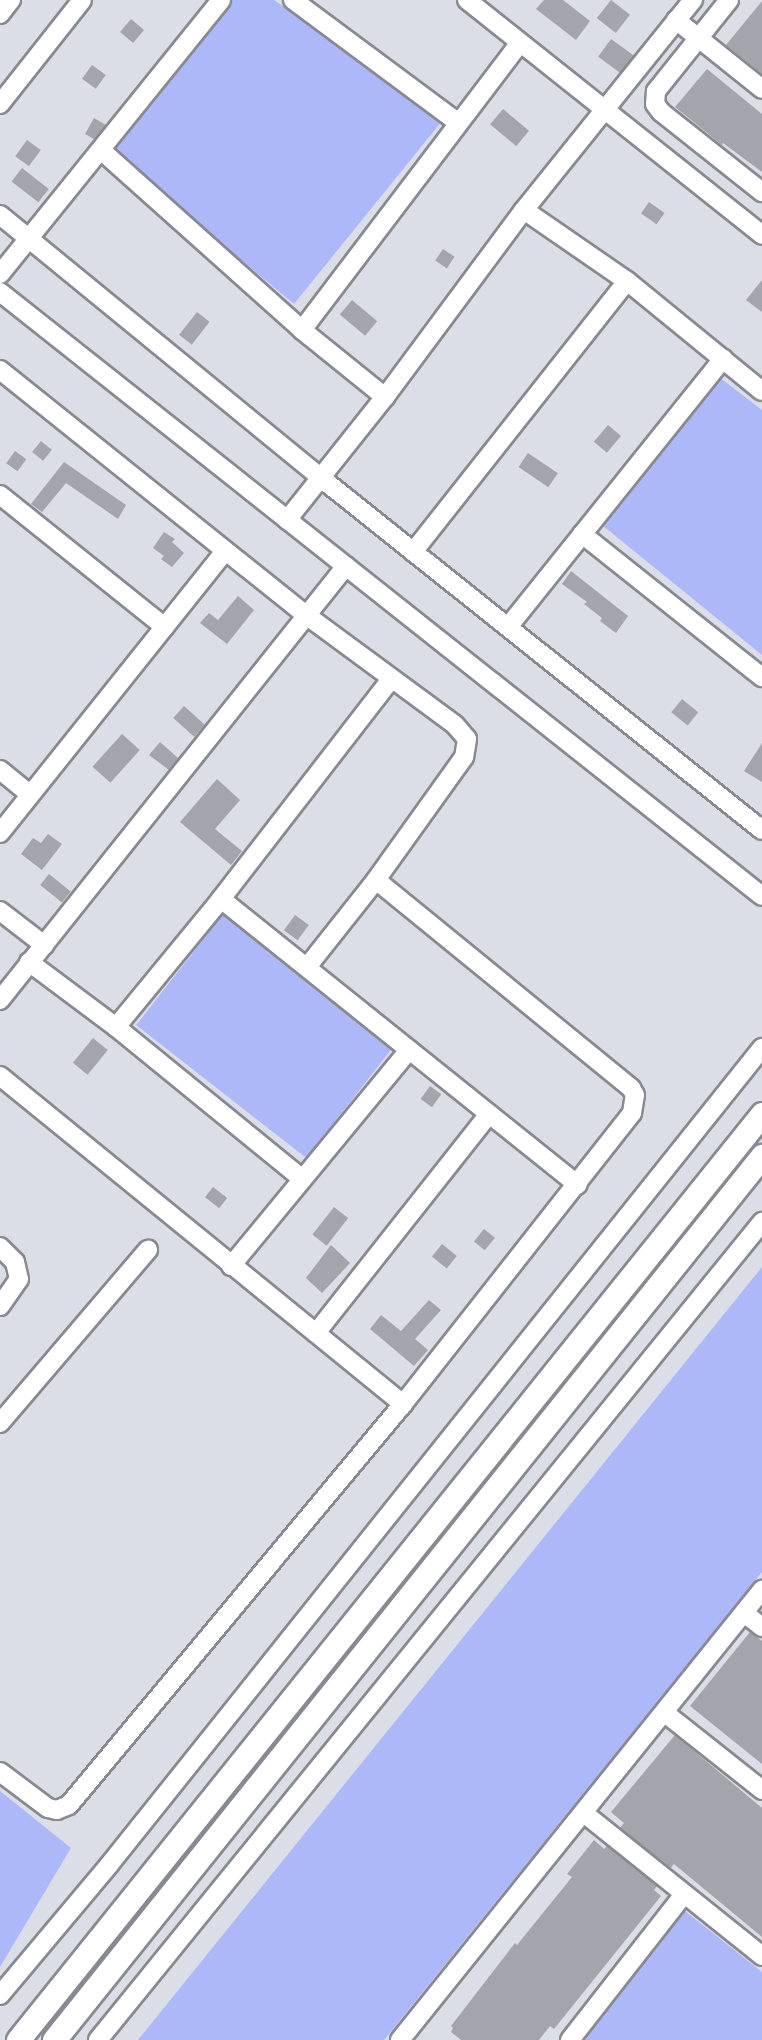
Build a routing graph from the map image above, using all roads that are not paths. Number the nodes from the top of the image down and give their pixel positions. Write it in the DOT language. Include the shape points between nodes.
graph roads {
  1 [pos="12,0"];
  2 [pos="82,0"];
  3 [pos="222,0"];
  4 [pos="293,0"];
  5 [pos="467,0"];
  6 [pos="729,0"];
  7 [pos="689,1"];
  8 [pos="0,14"];
  9 [pos="676,20"];
  10 [pos="699,38"];
  11 [pos="519,44"];
  12 [pos="762,89"];
  13 [pos="0,104"];
  14 [pos="604,110"];
  15 [pos="457,122"];
  16 [pos="102,151"];
  17 [pos="762,192"];
  18 [pos="524,210"];
  19 [pos="0,215"];
  20 [pos="762,235"];
  21 [pos="29,239"];
  22 [pos="0,274"];
  23 [pos="627,281"];
  24 [pos="0,292"];
  25 [pos="302,330"];
  26 [pos="723,359"];
  27 [pos="0,370"];
  28 [pos="762,391"];
  29 [pos="385,397"];
  30 [pos="321,478"];
  31 [pos="0,495"];
  32 [pos="287,520"];
  33 [pos="582,534"];
  34 [pos="225,551"];
  35 [pos="413,552"];
  36 [pos="346,566"];
  37 [pos="306,615"];
  38 [pos="164,627"];
  39 [pos="508,627"];
  40 [pos="762,677"];
  41 [pos="391,679"];
  42 [pos="0,770"];
  43 [pos="30,794"];
  44 [pos="762,830"];
  45 [pos="0,833"];
  46 [pos="376,880"];
  47 [pos="762,896"];
  48 [pos="221,899"];
  49 [pos="0,911"];
  50 [pos="44,945"];
  51 [pos="29,962"];
  52 [pos="307,967"];
  53 [pos="0,1000"];
  54 [pos="116,1027"];
  55 [pos="762,1048"];
  56 [pos="409,1050"];
  57 [pos="0,1076"];
  58 [pos="489,1114"];
  59 [pos="760,1122"];
  60 [pos="762,1156"];
  61 [pos="301,1178"];
  62 [pos="578,1185"];
  63 [pos="762,1222"];
  64 [pos="0,1247"];
  65 [pos="148,1250"];
  66 [pos="231,1266"];
  67 [pos="0,1306"];
  68 [pos="316,1333"];
  69 [pos="403,1404"];
  70 [pos="0,1423"];
  71 [pos="762,1590"];
  72 [pos="744,1613"];
  73 [pos="762,1627"];
  74 [pos="665,1713"];
  75 [pos="0,1772"];
  76 [pos="762,1790"];
  77 [pos="584,1814"];
  78 [pos="684,1894"];
  79 [pos="762,1956"];
  80 [pos="0,1995"];
  81 [pos="18,2040"];
  82 [pos="54,2040"];
  83 [pos="98,2040"];
  84 [pos="400,2040"];
  85 [pos="570,2040"];
  1 -- 8 [label="street"];
  2 -- 13 [label="street"];
  3 -- 16 [label="street"];
  4 -- 15 [label="street"];
  5 -- 11 [label="street"];
  6 -- 10 [label="street"];
  7 -- 9 [label="street"];
  9 -- 10 [label="street"];
  9 -- 14 [label="street"];
  10 -- 12 [label="street"];
  10 -- 17 [label="street" via="656,90 655,104"];
  11 -- 14 [label="street"];
  11 -- 15 [label="street"];
  14 -- 18 [label="street"];
  14 -- 20 [label="street"];
  15 -- 25 [label="street"];
  16 -- 21 [label="street"];
  16 -- 25 [label="street"];
  18 -- 23 [label="street"];
  18 -- 29 [label="street"];
  19 -- 21 [label="street"];
  21 -- 22 [label="street"];
  21 -- 30 [label="street"];
  23 -- 26 [label="street"];
  23 -- 35 [label="street"];
  24 -- 32 [label="street"];
  25 -- 29 [label="street"];
  26 -- 28 [label="street"];
  26 -- 33 [label="street"];
  27 -- 34 [label="street"];
  29 -- 30 [label="street"];
  30 -- 32 [label="street"];
  30 -- 35 [label="street"];
  31 -- 38 [label="street"];
  32 -- 36 [label="street"];
  33 -- 39 [label="street"];
  33 -- 40 [label="street"];
  34 -- 37 [label="street"];
  34 -- 38 [label="street"];
  35 -- 39 [label="street"];
  36 -- 37 [label="street"];
  36 -- 47 [label="street"];
  37 -- 41 [label="street"];
  37 -- 50 [label="street"];
  38 -- 43 [label="street"];
  39 -- 44 [label="street"];
  41 -- 46 [label="street" via="456,724 467,747"];
  41 -- 48 [label="street"];
  42 -- 43 [label="street"];
  43 -- 45 [label="street"];
  46 -- 52 [label="street"];
  46 -- 62 [label="street" via="631,1088 635,1095 632,1113"];
  48 -- 52 [label="street"];
  48 -- 54 [label="street"];
  49 -- 50 [label="street"];
  50 -- 51 [label="street"];
  51 -- 53 [label="street"];
  51 -- 54 [label="street"];
  52 -- 56 [label="street"];
  54 -- 61 [label="street"];
  55 -- 80 [label="street"];
  56 -- 58 [label="street"];
  56 -- 61 [label="street"];
  57 -- 66 [label="street"];
  58 -- 62 [label="street"];
  58 -- 68 [label="street"];
  59 -- 81 [label="street"];
  60 -- 82 [label="street"];
  61 -- 66 [label="street"];
  62 -- 69 [label="street"];
  63 -- 83 [label="street"];
  64 -- 67 [label="street" via="15,1262 19,1279"];
  65 -- 70 [label="street"];
  66 -- 68 [label="street"];
  68 -- 69 [label="street"];
  69 -- 75 [label="street" via="69,1805 48,1808"];
  71 -- 72 [label="street"];
  72 -- 73 [label="street"];
  72 -- 74 [label="street"];
  74 -- 76 [label="street"];
  74 -- 77 [label="street"];
  77 -- 78 [label="street"];
  77 -- 84 [label="street"];
  78 -- 79 [label="street"];
  78 -- 85 [label="street"];
}
